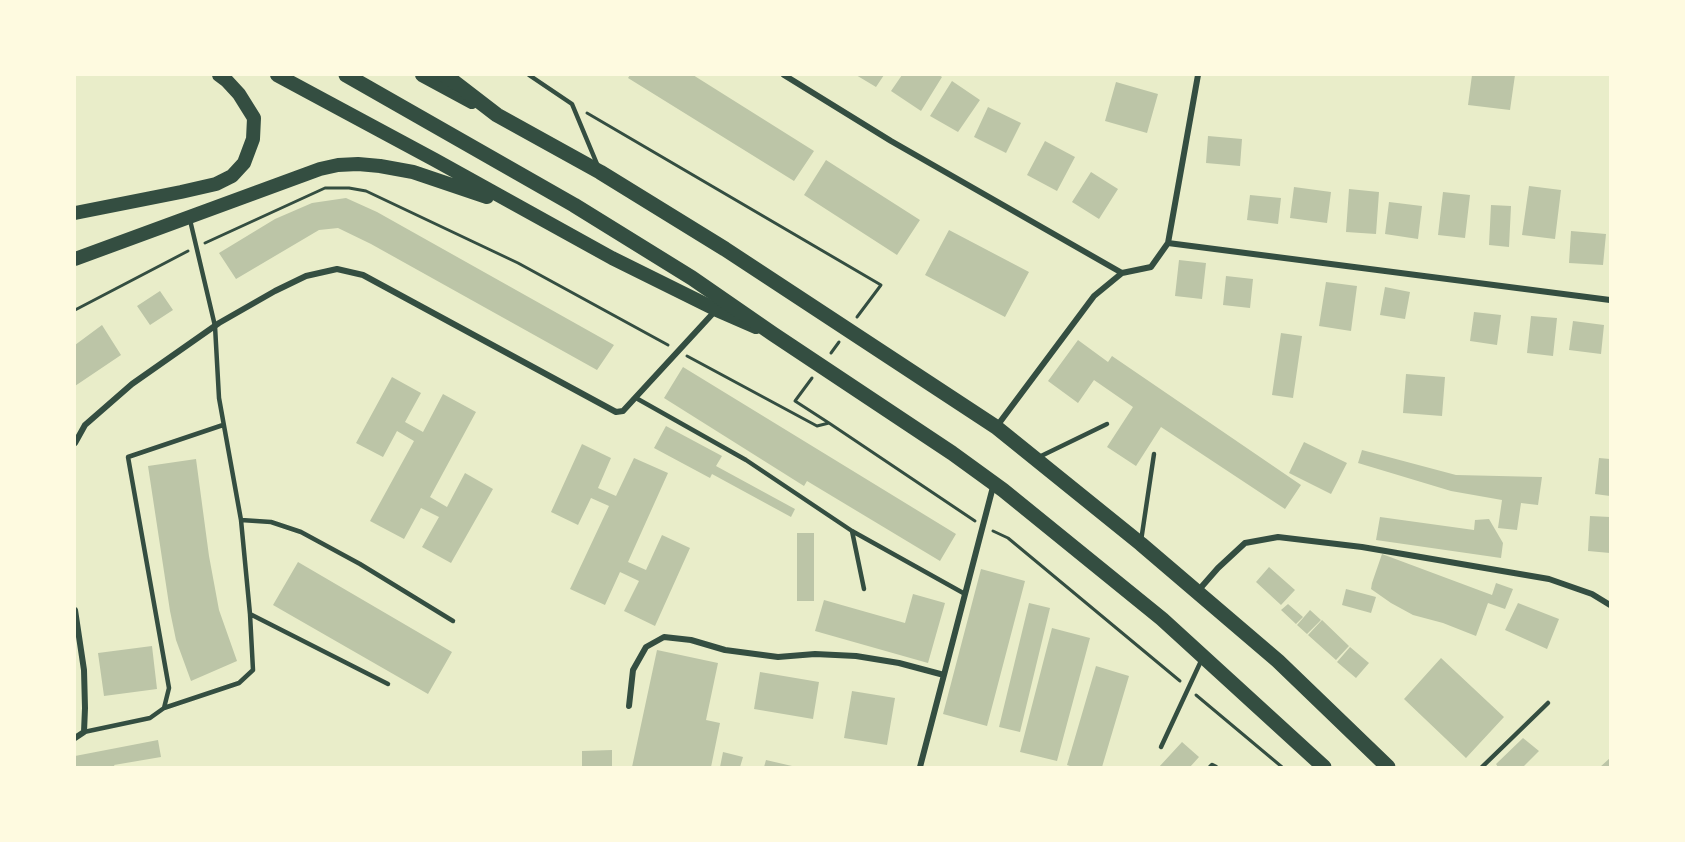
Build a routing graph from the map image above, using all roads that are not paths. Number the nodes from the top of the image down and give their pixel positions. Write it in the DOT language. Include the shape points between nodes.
graph roads {
  1 [pos="219,75"];
  2 [pos="277,75"];
  3 [pos="346,75"];
  4 [pos="422,75"];
  5 [pos="445,75"];
  6 [pos="529,75"];
  7 [pos="784,75"];
  8 [pos="1198,75"];
  9 [pos="497,116"];
  10 [pos="600,172"];
  11 [pos="79,212"];
  12 [pos="528,212"];
  13 [pos="189,217"];
  14 [pos="1168,243"];
  15 [pos="75,259"];
  16 [pos="1122,273"];
  17 [pos="1610,300"];
  18 [pos="717,310"];
  19 [pos="215,326"];
  20 [pos="773,334"];
  21 [pos="636,398"];
  22 [pos="223,424"];
  23 [pos="1107,424"];
  24 [pos="996,427"];
  25 [pos="75,443"];
  26 [pos="1154,454"];
  27 [pos="1036,459"];
  28 [pos="993,483"];
  29 [pos="241,520"];
  30 [pos="852,531"];
  31 [pos="1141,544"];
  32 [pos="864,589"];
  33 [pos="1197,592"];
  34 [pos="965,594"];
  35 [pos="1610,605"];
  36 [pos="75,610"];
  37 [pos="250,614"];
  38 [pos="453,621"];
  39 [pos="1204,656"];
  40 [pos="944,675"];
  41 [pos="388,684"];
  42 [pos="1548,703"];
  43 [pos="629,706"];
  44 [pos="164,708"];
  45 [pos="84,732"];
  46 [pos="75,738"];
  47 [pos="1161,747"];
  48 [pos="1317,765"];
  49 [pos="920,767"];
  50 [pos="1210,767"];
  51 [pos="1216,767"];
  52 [pos="1388,767"];
  53 [pos="1482,767"];
  1 -- 11 [label="main road" via="239,94 254,118 254,139 244,163 232,176 216,184"];
  2 -- 12 [label="main road"];
  3 -- 20 [label="highway" via="574,205"];
  4 -- 9 [label="main road"];
  5 -- 9 [label="highway"];
  6 -- 10 [label="lane" via="572,104"];
  7 -- 16 [label="street"];
  8 -- 14 [label="street"];
  9 -- 10 [label="highway"];
  10 -- 24 [label="highway"];
  12 -- 13 [label="main road" via="413,172 358,164 320,169"];
  12 -- 18 [label="main road"];
  13 -- 15 [label="main road"];
  13 -- 19 [label="lane"];
  14 -- 16 [label="street" via="1151,267"];
  14 -- 17 [label="street"];
  16 -- 24 [label="street" via="1094,296"];
  18 -- 20 [label="main road"];
  18 -- 21 [label="street"];
  19 -- 21 [label="street" via="306,276 337,269 363,275 616,412 623,411"];
  19 -- 22 [label="lane"];
  19 -- 25 [label="street" via="132,384 85,425"];
  20 -- 28 [label="highway"];
  21 -- 30 [label="lane" via="746,460"];
  22 -- 29 [label="lane"];
  22 -- 44 [label="lane" via="128,457 169,688"];
  23 -- 27 [label="lane"];
  24 -- 27 [label="highway"];
  26 -- 31 [label="lane"];
  27 -- 31 [label="highway"];
  28 -- 34 [label="street"];
  28 -- 39 [label="highway"];
  29 -- 37 [label="lane"];
  29 -- 38 [label="lane" via="271,522 301,532"];
  30 -- 32 [label="lane"];
  30 -- 34 [label="lane"];
  31 -- 33 [label="highway"];
  33 -- 35 [label="street" via="1245,543 1278,537 1549,579 1592,594"];
  33 -- 52 [label="highway" via="1278,661"];
  34 -- 40 [label="street"];
  36 -- 45 [label="street" via="84,670"];
  37 -- 41 [label="lane"];
  37 -- 44 [label="lane" via="253,670 239,683"];
  39 -- 47 [label="lane"];
  39 -- 48 [label="highway"];
  40 -- 43 [label="street" via="856,656 778,657 664,638 646,647 633,670"];
  40 -- 49 [label="street"];
  42 -- 53 [label="lane"];
  44 -- 45 [label="lane" via="150,718"];
  45 -- 46 [label="street"];
  50 -- 51 [label="lane"];
}
